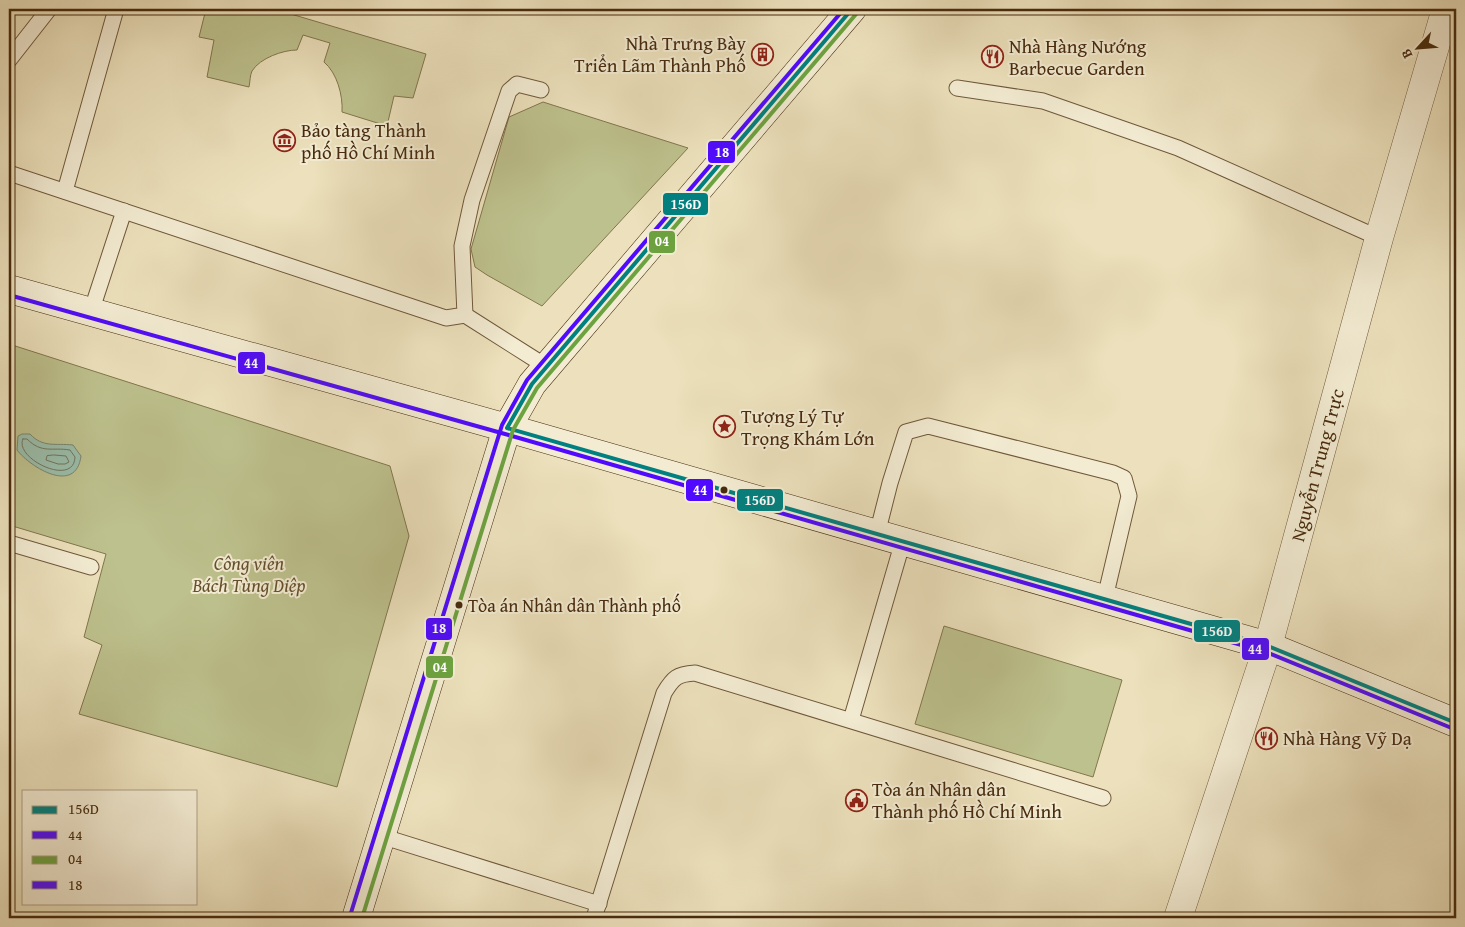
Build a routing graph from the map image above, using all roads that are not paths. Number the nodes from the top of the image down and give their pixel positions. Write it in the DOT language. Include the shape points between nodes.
graph roads {
  1 [pos="48,9"];
  2 [pos="116,9"];
  3 [pos="852,9"];
  4 [pos="1446,9"];
  5 [pos="9,60"];
  6 [pos="957,88"];
  7 [pos="541,90"];
  8 [pos="9,173"];
  9 [pos="65,191"];
  10 [pos="124,211"];
  11 [pos="1379,238"];
  12 [pos="9,290"];
  13 [pos="91,312"];
  14 [pos="466,315"];
  15 [pos="547,367"];
  16 [pos="507,428"];
  17 [pos="877,534"];
  18 [pos="903,541"];
  19 [pos="9,543"];
  20 [pos="91,567"];
  21 [pos="1105,598"];
  22 [pos="1268,646"];
  23 [pos="851,720"];
  24 [pos="1456,723"];
  25 [pos="1103,798"];
  26 [pos="381,836"];
  27 [pos="596,911"];
  28 [pos="1186,916"];
  29 [pos="356,918"];
  1 -- 5 [label="lane"];
  2 -- 9 [label="lane"];
  3 -- 15 [label="street"];
  4 -- 11 [label="street, Nguyễn Trung Trực"];
  6 -- 11 [label="lane" via="1043,101 1178,148"];
  7 -- 14 [label="lane" via="517,84 509,91 472,200 462,246"];
  8 -- 9 [label="lane"];
  9 -- 10 [label="lane"];
  10 -- 13 [label="lane"];
  10 -- 14 [label="lane" via="446,318"];
  11 -- 22 [label="street, Nguyễn Trung Trực"];
  12 -- 13 [label="street"];
  13 -- 16 [label="street"];
  14 -- 15 [label="lane"];
  15 -- 16 [label="street" via="532,384"];
  16 -- 17 [label="street"];
  16 -- 26 [label="street"];
  17 -- 18 [label="street"];
  17 -- 21 [label="lane" via="906,432 928,426 1113,473 1124,478 1129,496"];
  18 -- 21 [label="street"];
  18 -- 23 [label="lane"];
  19 -- 20 [label="lane"];
  21 -- 22 [label="street"];
  22 -- 24 [label="street"];
  22 -- 28 [label="street, Nguyễn Trung Trực"];
  23 -- 25 [label="lane"];
  23 -- 27 [label="lane" via="695,673 682,673 671,681 664,693"];
  26 -- 27 [label="lane"];
  26 -- 29 [label="street"];
}
